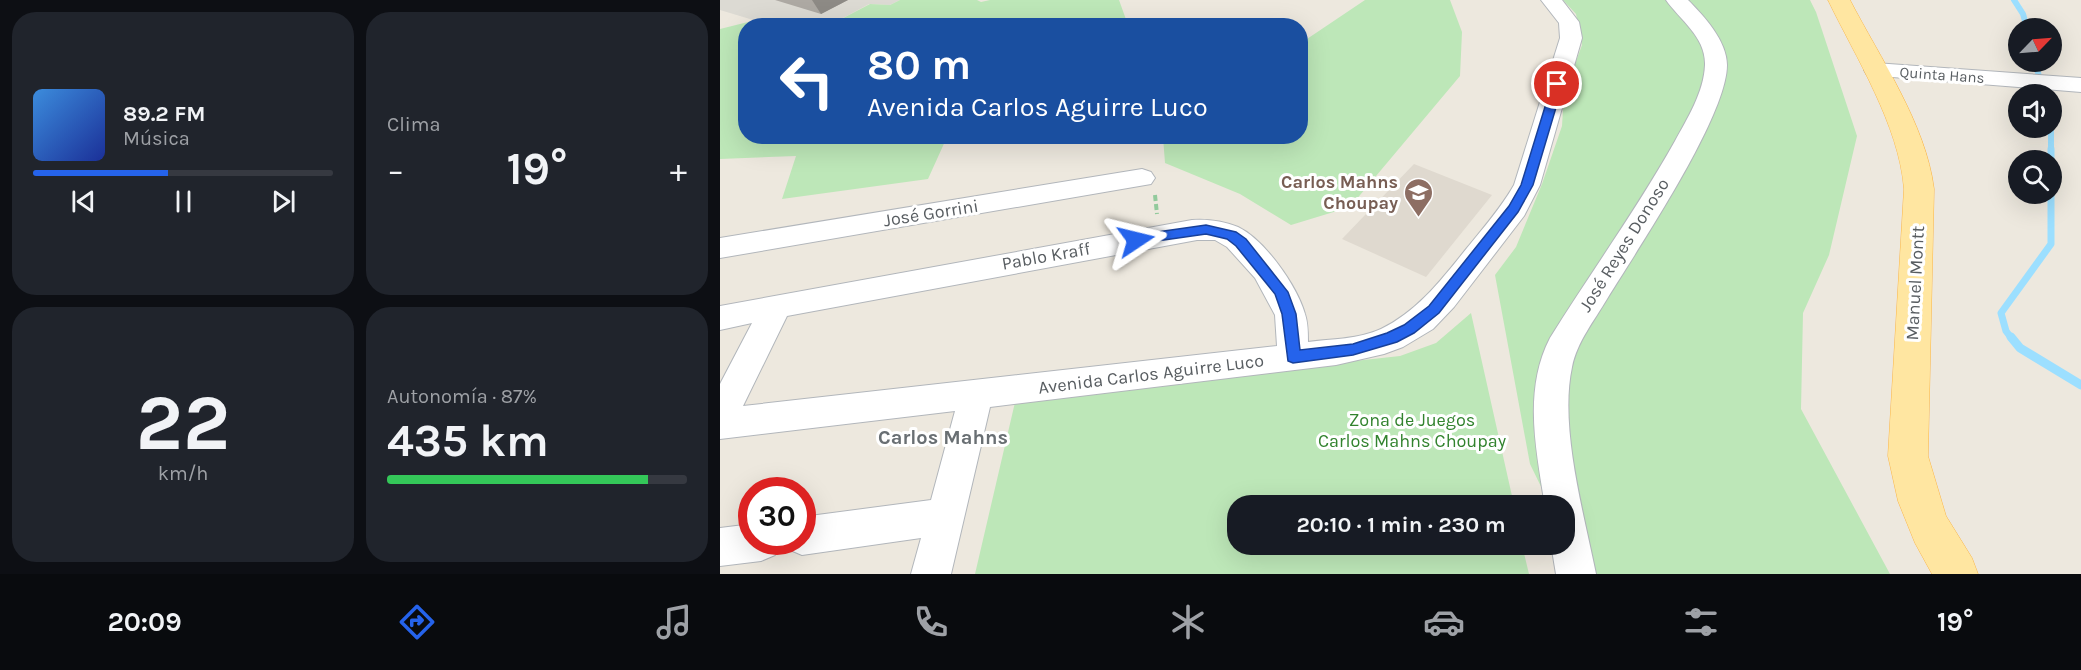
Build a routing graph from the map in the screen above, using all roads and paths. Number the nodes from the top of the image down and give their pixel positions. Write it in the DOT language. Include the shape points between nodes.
graph roads {
  1 [pos="1551,0"];
  2 [pos="1676,0"];
  3 [pos="1839,0"];
  4 [pos="1875,70"];
  5 [pos="2070,84"];
  6 [pos="1142,178"];
  7 [pos="1159,236"];
  8 [pos="720,248"];
  9 [pos="776,306"];
  10 [pos="720,318"];
  11 [pos="1293,357"];
  12 [pos="976,394"];
  13 [pos="720,418"];
  14 [pos="720,424"];
  15 [pos="1562,495"];
  16 [pos="945,516"];
  17 [pos="816,534"];
  18 [pos="738,545"];
  19 [pos="720,547"];
  20 [pos="1573,555"];
  21 [pos="931,574"];
  22 [pos="1576,574"];
  23 [pos="1956,574"];
  1 -- 11 [label="street, Avenida Carlos Aguirre Luco" via="1569,22 1571,38 1527,185 1514,209 1443,299 1409,329 1353,350"];
  2 -- 15 [label="street, José Reyes Donoso" via="1707,40 1714,55 1716,76 1709,98 1674,165 1561,347 1553,368 1550,424"];
  3 -- 4 [label="main road, Manuel Montt"];
  4 -- 5 [label="street, Quinta Hans"];
  4 -- 23 [label="main road, Manuel Montt" via="1906,132 1919,189 1908,456 1922,510"];
  6 -- 7 [label="path" via="1155,186"];
  6 -- 8 [label="street, José Gorrini"];
  7 -- 9 [label="street, Pablo Kraff"];
  7 -- 11 [label="street, Pablo Kraff" via="1206,229 1231,235 1241,242 1281,292 1289,314"];
  9 -- 10 [label="street, Pablo Kraff"];
  9 -- 13 [label="street"];
  11 -- 12 [label="street, Avenida Carlos Aguirre Luco"];
  12 -- 14 [label="street, Avenida Carlos Aguirre Luco"];
  12 -- 16 [label="street"];
  16 -- 17 [label="street"];
  16 -- 21 [label="street"];
  18 -- 19 [label="street"];
  20 -- 22 [label="street, José Reyes Donoso"];
}
